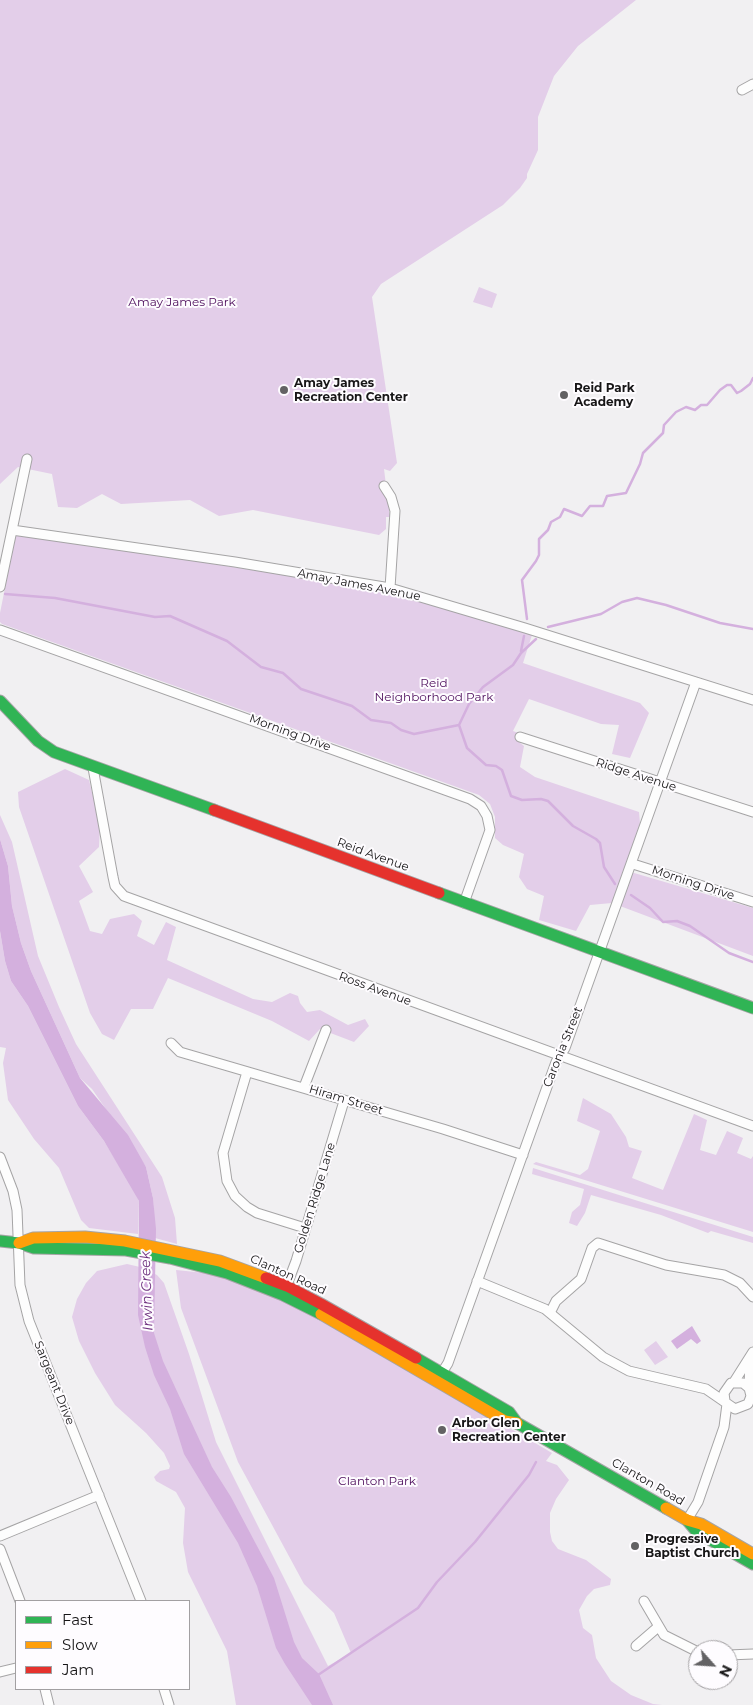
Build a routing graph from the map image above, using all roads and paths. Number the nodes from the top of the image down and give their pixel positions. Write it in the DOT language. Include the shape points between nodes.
graph roads {
  1 [pos="753,84"];
  2 [pos="742,90"];
  3 [pos="27,459"];
  4 [pos="384,486"];
  5 [pos="12,530"];
  6 [pos="0,586"];
  7 [pos="390,588"];
  8 [pos="0,630"];
  9 [pos="696,682"];
  10 [pos="0,700"];
  11 [pos="753,700"];
  12 [pos="520,737"];
  13 [pos="93,768"];
  14 [pos="661,783"];
  15 [pos="753,812"];
  16 [pos="632,864"];
  17 [pos="753,902"];
  18 [pos="464,903"];
  19 [pos="598,952"];
  20 [pos="753,1008"];
  21 [pos="326,1030"];
  22 [pos="171,1043"];
  23 [pos="560,1056"];
  24 [pos="247,1072"];
  25 [pos="304,1087"];
  26 [pos="344,1101"];
  27 [pos="753,1126"];
  28 [pos="523,1155"];
  29 [pos="0,1157"];
  30 [pos="305,1228"];
  31 [pos="0,1241"];
  32 [pos="19,1243"];
  33 [pos="477,1281"];
  34 [pos="285,1291"];
  35 [pos="753,1297"];
  36 [pos="550,1312"];
  37 [pos="751,1356"];
  38 [pos="439,1377"];
  39 [pos="731,1384"];
  40 [pos="706,1389"];
  41 [pos="751,1391"];
  42 [pos="726,1402"];
  43 [pos="747,1406"];
  44 [pos="724,1427"];
  45 [pos="99,1495"];
  46 [pos="687,1520"];
  47 [pos="0,1536"];
  48 [pos="0,1549"];
  49 [pos="753,1554"];
  50 [pos="753,1564"];
  51 [pos="20,1600"];
  52 [pos="141,1600"];
  53 [pos="644,1601"];
  54 [pos="658,1627"];
  55 [pos="636,1646"];
  56 [pos="688,1647"];
  57 [pos="753,1654"];
  58 [pos="738,1655"];
  59 [pos="15,1668"];
  60 [pos="0,1672"];
  61 [pos="45,1690"];
  62 [pos="164,1690"];
  63 [pos="49,1705"];
  64 [pos="168,1705"];
  1 -- 2 [label="street"];
  3 -- 5 [label="street"];
  4 -- 7 [label="street" via="395,511"];
  5 -- 6 [label="street"];
  5 -- 7 [label="street, Amay James Avenue"];
  7 -- 9 [label="street, Amay James Avenue"];
  8 -- 18 [label="street, Morning Drive" via="470,799 481,806 490,830"];
  9 -- 11 [label="street, Amay James Avenue"];
  9 -- 14 [label="street, Caronia Street"];
  10 -- 13 [label="main road, Reid Avenue" via="45,747"];
  12 -- 14 [label="street, Ridge Avenue"];
  13 -- 18 [label="main road, Reid Avenue"];
  13 -- 23 [label="street, Ross Avenue" via="115,886 124,896"];
  14 -- 15 [label="street, Ridge Avenue"];
  14 -- 16 [label="street, Caronia Street"];
  16 -- 17 [label="street, Morning Drive"];
  16 -- 19 [label="street, Caronia Street"];
  18 -- 19 [label="main road, Reid Avenue"];
  19 -- 20 [label="main road, Reid Avenue"];
  19 -- 23 [label="street, Caronia Street"];
  21 -- 25 [label="street"];
  22 -- 24 [label="street, Hiram Street" via="180,1052"];
  23 -- 27 [label="street, Ross Avenue"];
  23 -- 28 [label="street, Caronia Street"];
  24 -- 25 [label="street, Hiram Street"];
  24 -- 30 [label="street" via="223,1153 227,1181 235,1196 247,1207"];
  25 -- 26 [label="street, Hiram Street"];
  26 -- 28 [label="street, Hiram Street"];
  26 -- 30 [label="street, Golden Ridge Lane"];
  28 -- 33 [label="street, Caronia Street"];
  29 -- 32 [label="street, Sargeant Drive" via="13,1191"];
  30 -- 34 [label="street, Golden Ridge Lane"];
  31 -- 32 [label="main road, Clanton Road"];
  32 -- 34 [label="main road, Clanton Road" via="34,1248 126,1246 220,1261"];
  32 -- 45 [label="street, Sargeant Drive" via="20,1285 28,1320"];
  33 -- 36 [label="street"];
  33 -- 38 [label="street, Caronia Street"];
  34 -- 38 [label="main road, Clanton Road"];
  35 -- 36 [label="street" via="740,1283 724,1275 666,1265 598,1243 592,1248 581,1279"];
  36 -- 40 [label="street" via="620,1368"];
  37 -- 39 [label="street"];
  37 -- 41 [label="street"];
  38 -- 46 [label="main road, Clanton Road" via="509,1412 517,1423"];
  39 -- 40 [label="street"];
  39 -- 41 [label="street" via="743,1382"];
  39 -- 42 [label="street" via="724,1393"];
  40 -- 42 [label="street"];
  41 -- 43 [label="street"];
  42 -- 43 [label="street"];
  42 -- 44 [label="street"];
  43 -- 44 [label="street"];
  44 -- 46 [label="street" via="698,1502"];
  45 -- 47 [label="street"];
  45 -- 52 [label="street, Sargeant Drive"];
  46 -- 49 [label="main road, Clanton Road" via="701,1524"];
  46 -- 50 [label="main road, Clanton Road" via="697,1532"];
  48 -- 51 [label="street"];
  53 -- 54 [label="street"];
  54 -- 55 [label="street"];
  54 -- 56 [label="street" via="664,1635"];
  57 -- 58 [label="street"];
  59 -- 60 [label="street"];
  61 -- 63 [label="street"];
  62 -- 64 [label="street"];
}
